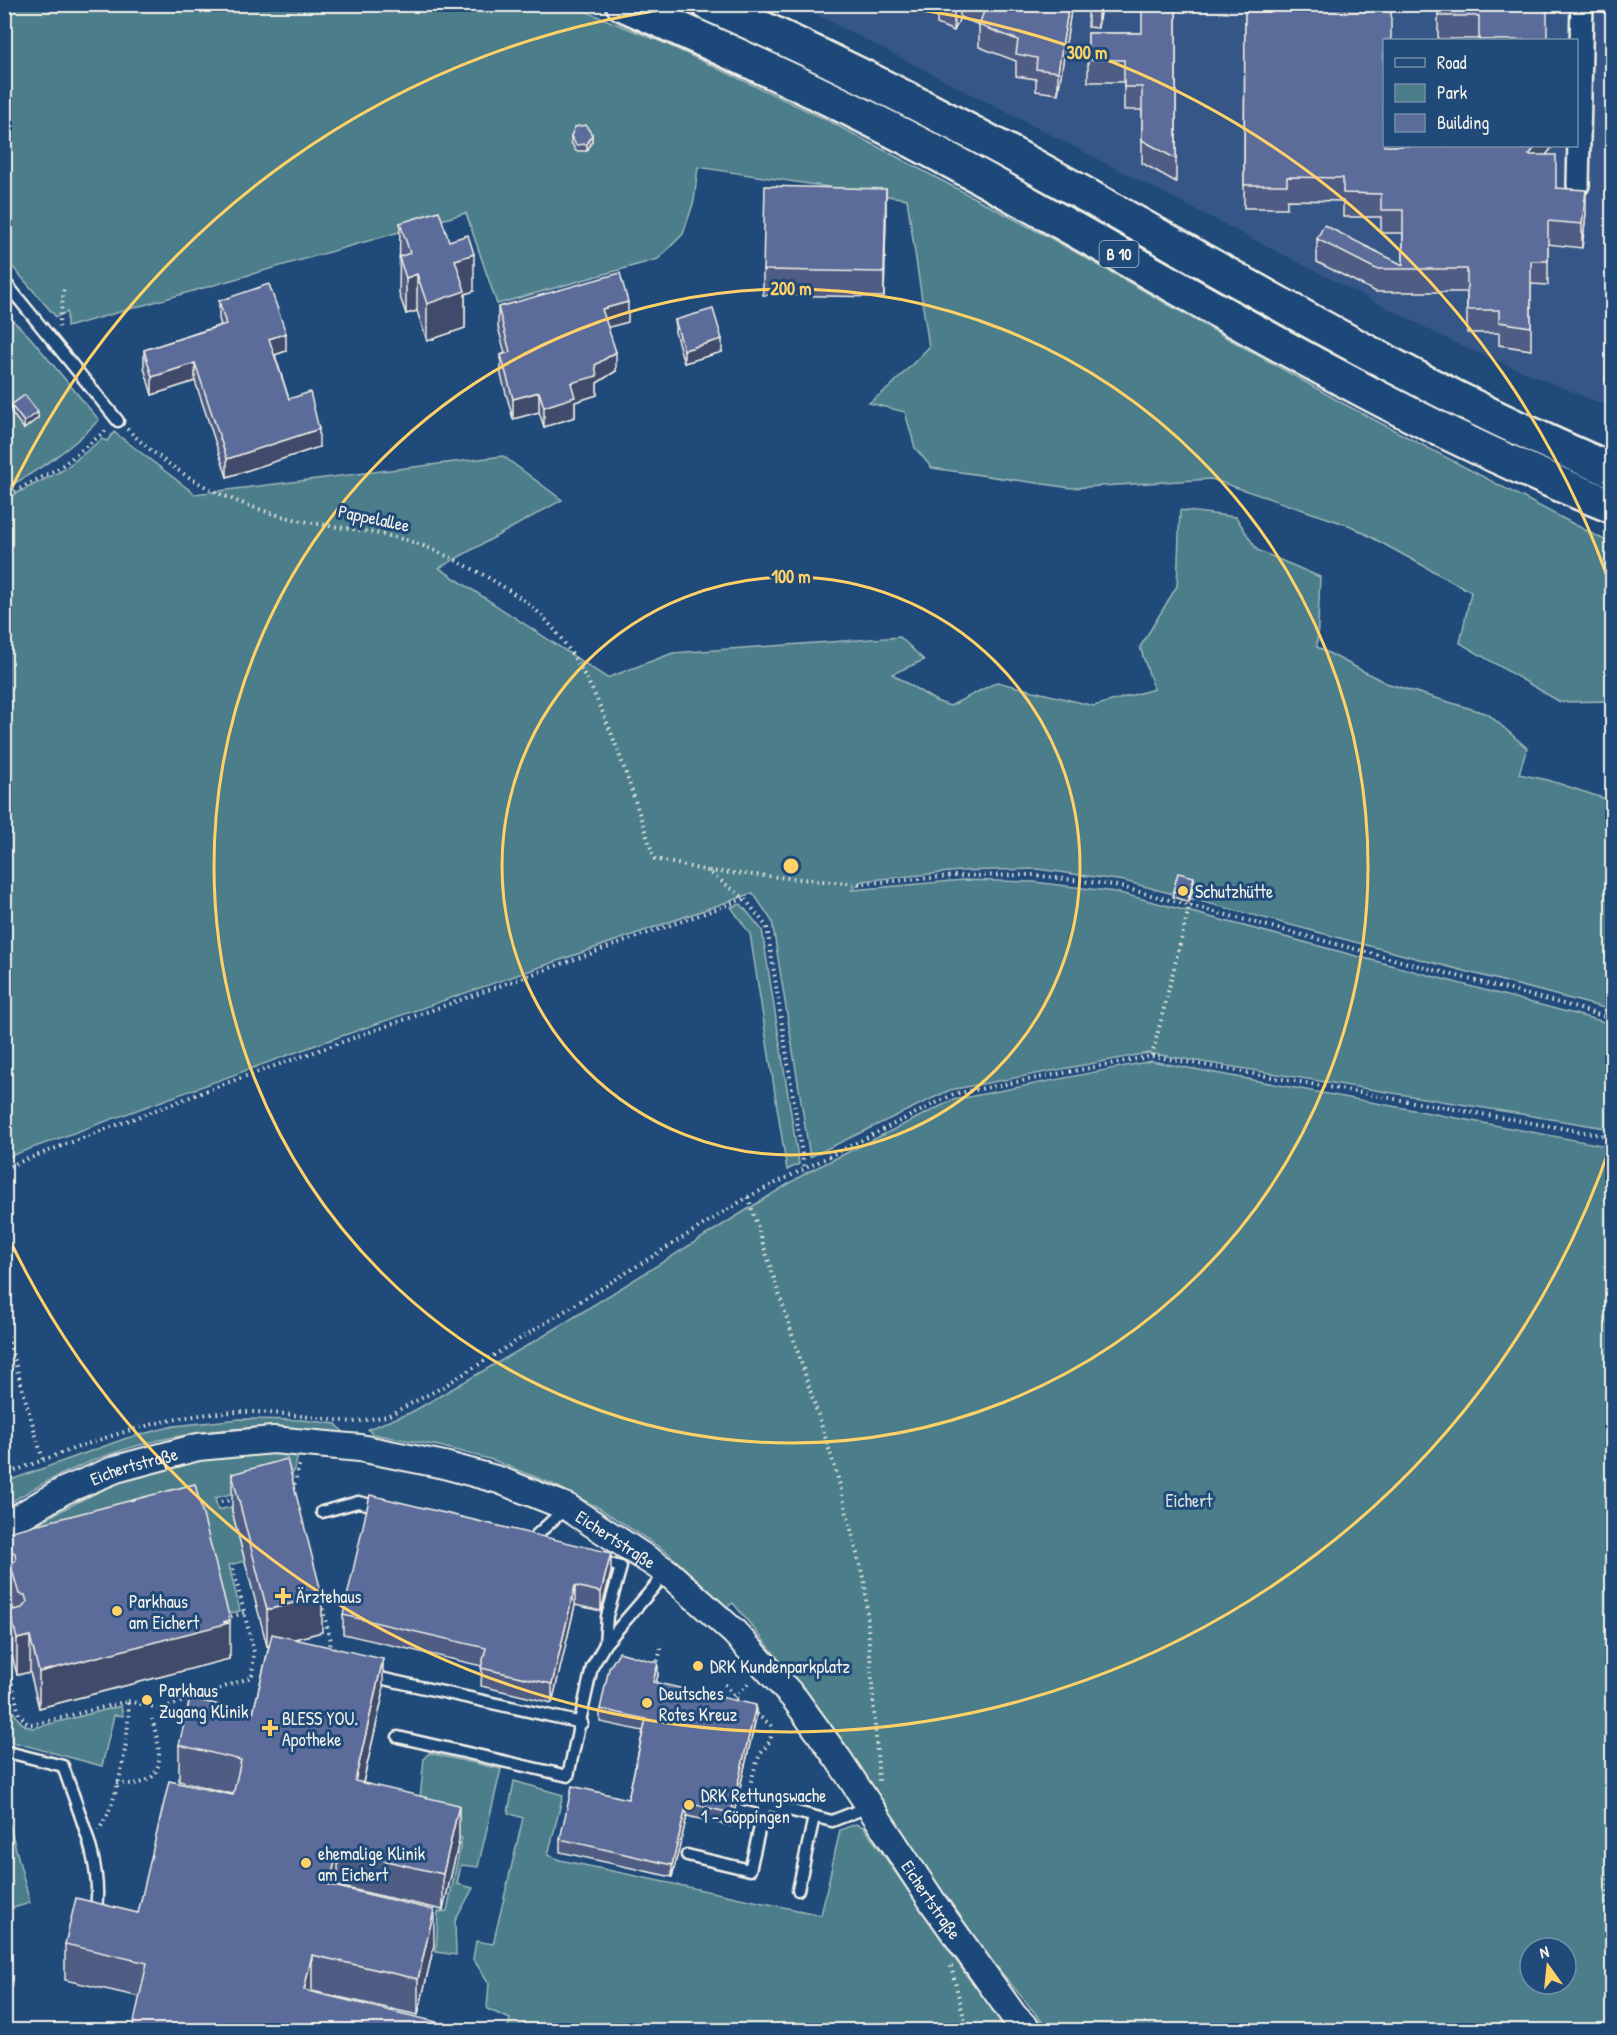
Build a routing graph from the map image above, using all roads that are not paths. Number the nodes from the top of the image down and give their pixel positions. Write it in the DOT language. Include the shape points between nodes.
graph roads {
  1 [pos="623,4"];
  2 [pos="709,4"];
  3 [pos="1582,4"];
  4 [pos="1578,185"];
  5 [pos="4,281"];
  6 [pos="118,421"];
  7 [pos="1612,470"];
  8 [pos="1612,506"];
  9 [pos="567,1507"];
  10 [pos="391,1510"];
  11 [pos="322,1512"];
  12 [pos="4,1526"];
  13 [pos="517,1541"];
  14 [pos="528,1544"];
  15 [pos="540,1546"];
  16 [pos="586,1558"];
  17 [pos="667,1572"];
  18 [pos="605,1644"];
  19 [pos="358,1673"];
  20 [pos="582,1723"];
  21 [pos="398,1737"];
  22 [pos="4,1751"];
  23 [pos="745,1799"];
  24 [pos="765,1805"];
  25 [pos="869,1807"];
  26 [pos="814,1817"];
  27 [pos="687,1855"];
  28 [pos="798,1890"];
  29 [pos="94,1920"];
  30 [pos="1028,2031"];
  1 -- 8 [label="highway, B 10" via="803,84 972,172 1329,370 1545,479"];
  2 -- 7 [label="highway, B 10" via="815,51 984,139 1440,390"];
  3 -- 4 [label="street"];
  5 -- 6 [label="lane"];
  9 -- 12 [label="street, Eichertstraße" via="499,1480 444,1464 360,1448 273,1440 198,1447 116,1469 63,1491"];
  9 -- 14 [label="lane"];
  9 -- 17 [label="street, Eichertstraße"];
  10 -- 11 [label="lane" via="358,1502"];
  13 -- 14 [label="lane"];
  14 -- 15 [label="lane"];
  16 -- 18 [label="lane" via="621,1566 607,1616"];
  17 -- 18 [label="lane"];
  17 -- 25 [label="street, Eichertstraße" via="734,1632 795,1699"];
  18 -- 20 [label="lane" via="592,1667"];
  19 -- 20 [label="lane"];
  20 -- 21 [label="lane" via="568,1776"];
  22 -- 29 [label="lane" via="63,1766 88,1843 99,1895"];
  23 -- 24 [label="lane"];
  24 -- 26 [label="lane"];
  24 -- 27 [label="lane" via="750,1870"];
  25 -- 26 [label="lane" via="832,1821"];
  25 -- 30 [label="street, Eichertstraße" via="953,1931"];
  26 -- 28 [label="lane"];
}
